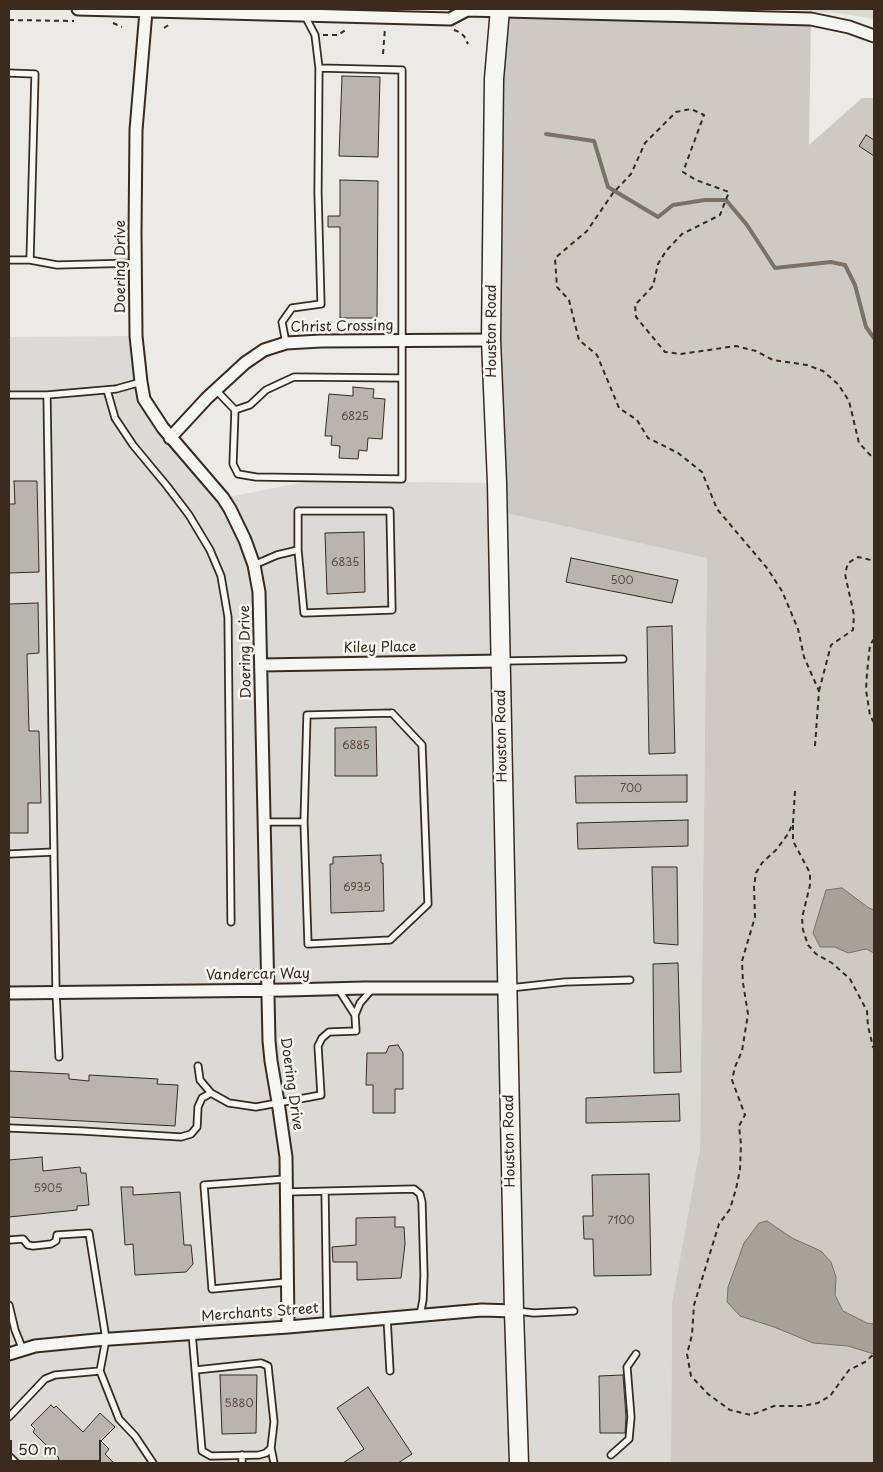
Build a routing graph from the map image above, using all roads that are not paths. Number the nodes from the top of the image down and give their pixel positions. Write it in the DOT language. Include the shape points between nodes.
graph roads {
  1 [pos="78,9"];
  2 [pos="466,10"];
  3 [pos="500,10"];
  4 [pos="146,11"];
  5 [pos="304,14"];
  6 [pos="874,36"];
  7 [pos="319,68"];
  8 [pos="9,74"];
  9 [pos="9,260"];
  10 [pos="30,260"];
  11 [pos="135,263"];
  12 [pos="491,340"];
  13 [pos="402,341"];
  14 [pos="286,343"];
  15 [pos="401,378"];
  16 [pos="141,382"];
  17 [pos="107,390"];
  18 [pos="216,390"];
  19 [pos="9,395"];
  20 [pos="47,395"];
  21 [pos="235,410"];
  22 [pos="170,438"];
  23 [pos="298,550"];
  24 [pos="254,565"];
  25 [pos="623,659"];
  26 [pos="500,662"];
  27 [pos="261,665"];
  28 [pos="264,822"];
  29 [pos="304,822"];
  30 [pos="54,852"];
  31 [pos="9,854"];
  32 [pos="231,922"];
  33 [pos="630,980"];
  34 [pos="338,988"];
  35 [pos="373,988"];
  36 [pos="508,988"];
  37 [pos="268,990"];
  38 [pos="56,992"];
  39 [pos="9,993"];
  40 [pos="355,1015"];
  41 [pos="59,1058"];
  42 [pos="198,1066"];
  43 [pos="211,1092"];
  44 [pos="278,1102"];
  45 [pos="9,1128"];
  46 [pos="286,1179"];
  47 [pos="286,1192"];
  48 [pos="325,1192"];
  49 [pos="9,1240"];
  50 [pos="287,1282"];
  51 [pos="9,1305"];
  52 [pos="514,1310"];
  53 [pos="574,1311"];
  54 [pos="420,1315"];
  55 [pos="387,1318"];
  56 [pos="327,1323"];
  57 [pos="288,1327"];
  58 [pos="192,1333"];
  59 [pos="106,1340"];
  60 [pos="23,1350"];
  61 [pos="9,1354"];
  62 [pos="636,1354"];
  63 [pos="196,1370"];
  64 [pos="100,1371"];
  65 [pos="390,1371"];
  66 [pos="9,1417"];
  67 [pos="271,1448"];
  68 [pos="242,1455"];
  69 [pos="611,1455"];
  70 [pos="9,1456"];
  71 [pos="16,1463"];
  72 [pos="153,1463"];
  73 [pos="242,1463"];
  74 [pos="274,1463"];
  75 [pos="519,1463"];
  1 -- 4 [label="street"];
  2 -- 3 [label="street"];
  2 -- 5 [label="street" via="450,19"];
  3 -- 6 [label="street" via="811,19"];
  3 -- 12 [label="main road, Houston Road" via="494,79"];
  4 -- 5 [label="street"];
  4 -- 11 [label="street, Doering Drive" via="136,130"];
  5 -- 7 [label="lane" via="315,35"];
  7 -- 13 [label="lane" via="402,70"];
  7 -- 14 [label="lane" via="322,304 292,308 282,322"];
  8 -- 10 [label="lane" via="35,74"];
  9 -- 10 [label="lane"];
  10 -- 11 [label="lane" via="57,265"];
  11 -- 16 [label="street, Doering Drive" via="136,336"];
  12 -- 13 [label="street, Christ Crossing"];
  12 -- 26 [label="main road, Houston Road"];
  13 -- 14 [label="street, Christ Crossing"];
  13 -- 15 [label="lane"];
  14 -- 18 [label="street, Christ Crossing" via="264,350"];
  15 -- 21 [label="lane" via="294,376 266,390 250,405"];
  15 -- 21 [label="lane" via="402,479 238,474 233,464"];
  16 -- 17 [label="lane"];
  16 -- 22 [label="street, Doering Drive" via="144,399"];
  17 -- 20 [label="lane"];
  17 -- 32 [label="lane" via="118,423 189,515 221,576 228,617"];
  18 -- 21 [label="lane"];
  18 -- 22 [label="street, Christ Crossing"];
  19 -- 20 [label="lane"];
  20 -- 30 [label="lane"];
  22 -- 24 [label="street, Doering Drive" via="223,498 237,522"];
  23 -- 23 [label="lane" via="298,512 390,511 392,610 304,613"];
  23 -- 24 [label="lane"];
  24 -- 27 [label="street, Doering Drive" via="260,606"];
  25 -- 26 [label="lane"];
  26 -- 27 [label="street, Kiley Place"];
  26 -- 36 [label="main road, Houston Road"];
  27 -- 28 [label="street, Doering Drive"];
  28 -- 29 [label="lane"];
  28 -- 37 [label="street, Doering Drive"];
  29 -- 29 [label="lane" via="306,715 392,713 422,745 428,904 390,940 308,944"];
  30 -- 31 [label="lane"];
  30 -- 38 [label="lane"];
  33 -- 36 [label="lane"];
  34 -- 35 [label="street, Vandercar Way"];
  34 -- 37 [label="street, Vandercar Way"];
  34 -- 40 [label="lane"];
  35 -- 36 [label="street, Vandercar Way"];
  35 -- 40 [label="lane"];
  36 -- 52 [label="main road, Houston Road"];
  37 -- 38 [label="street, Vandercar Way"];
  37 -- 44 [label="street, Doering Drive" via="270,1061"];
  38 -- 39 [label="street, Vandercar Way"];
  38 -- 41 [label="lane"];
  40 -- 44 [label="lane" via="356,1032 329,1032 318,1046 321,1095"];
  42 -- 43 [label="lane" via="200,1080"];
  43 -- 44 [label="lane" via="229,1103 242,1105 256,1107"];
  43 -- 45 [label="lane" via="202,1098 198,1107 197,1127 191,1134 181,1137"];
  44 -- 46 [label="street, Doering Drive"];
  46 -- 47 [label="street, Doering Drive"];
  46 -- 50 [label="lane" via="204,1185 212,1289"];
  47 -- 48 [label="lane"];
  47 -- 50 [label="street, Doering Drive"];
  48 -- 54 [label="lane" via="414,1188 420,1194 424,1275"];
  48 -- 56 [label="lane"];
  49 -- 59 [label="lane" via="23,1239 33,1246 52,1244 58,1235 89,1234"];
  50 -- 57 [label="street, Doering Drive"];
  51 -- 60 [label="lane"];
  52 -- 53 [label="lane" via="534,1313"];
  52 -- 54 [label="street, Merchants Street"];
  52 -- 75 [label="main road, Houston Road"];
  54 -- 55 [label="street, Merchants Street"];
  55 -- 56 [label="street, Merchants Street"];
  55 -- 65 [label="lane"];
  56 -- 57 [label="street, Merchants Street"];
  57 -- 58 [label="street, Merchants Street"];
  58 -- 59 [label="street, Merchants Street"];
  58 -- 63 [label="lane"];
  59 -- 60 [label="street, Merchants Street" via="35,1346"];
  59 -- 64 [label="lane"];
  60 -- 61 [label="street, Merchants Street"];
  62 -- 69 [label="lane" via="627,1366 629,1439"];
  63 -- 67 [label="lane" via="261,1363 268,1366 274,1422"];
  63 -- 68 [label="lane" via="202,1451 211,1456"];
  64 -- 66 [label="lane" via="55,1375 45,1379"];
  64 -- 72 [label="lane" via="119,1419"];
  67 -- 68 [label="lane" via="258,1455"];
  67 -- 74 [label="lane"];
  68 -- 73 [label="lane"];
  70 -- 71 [label="lane"];
}
